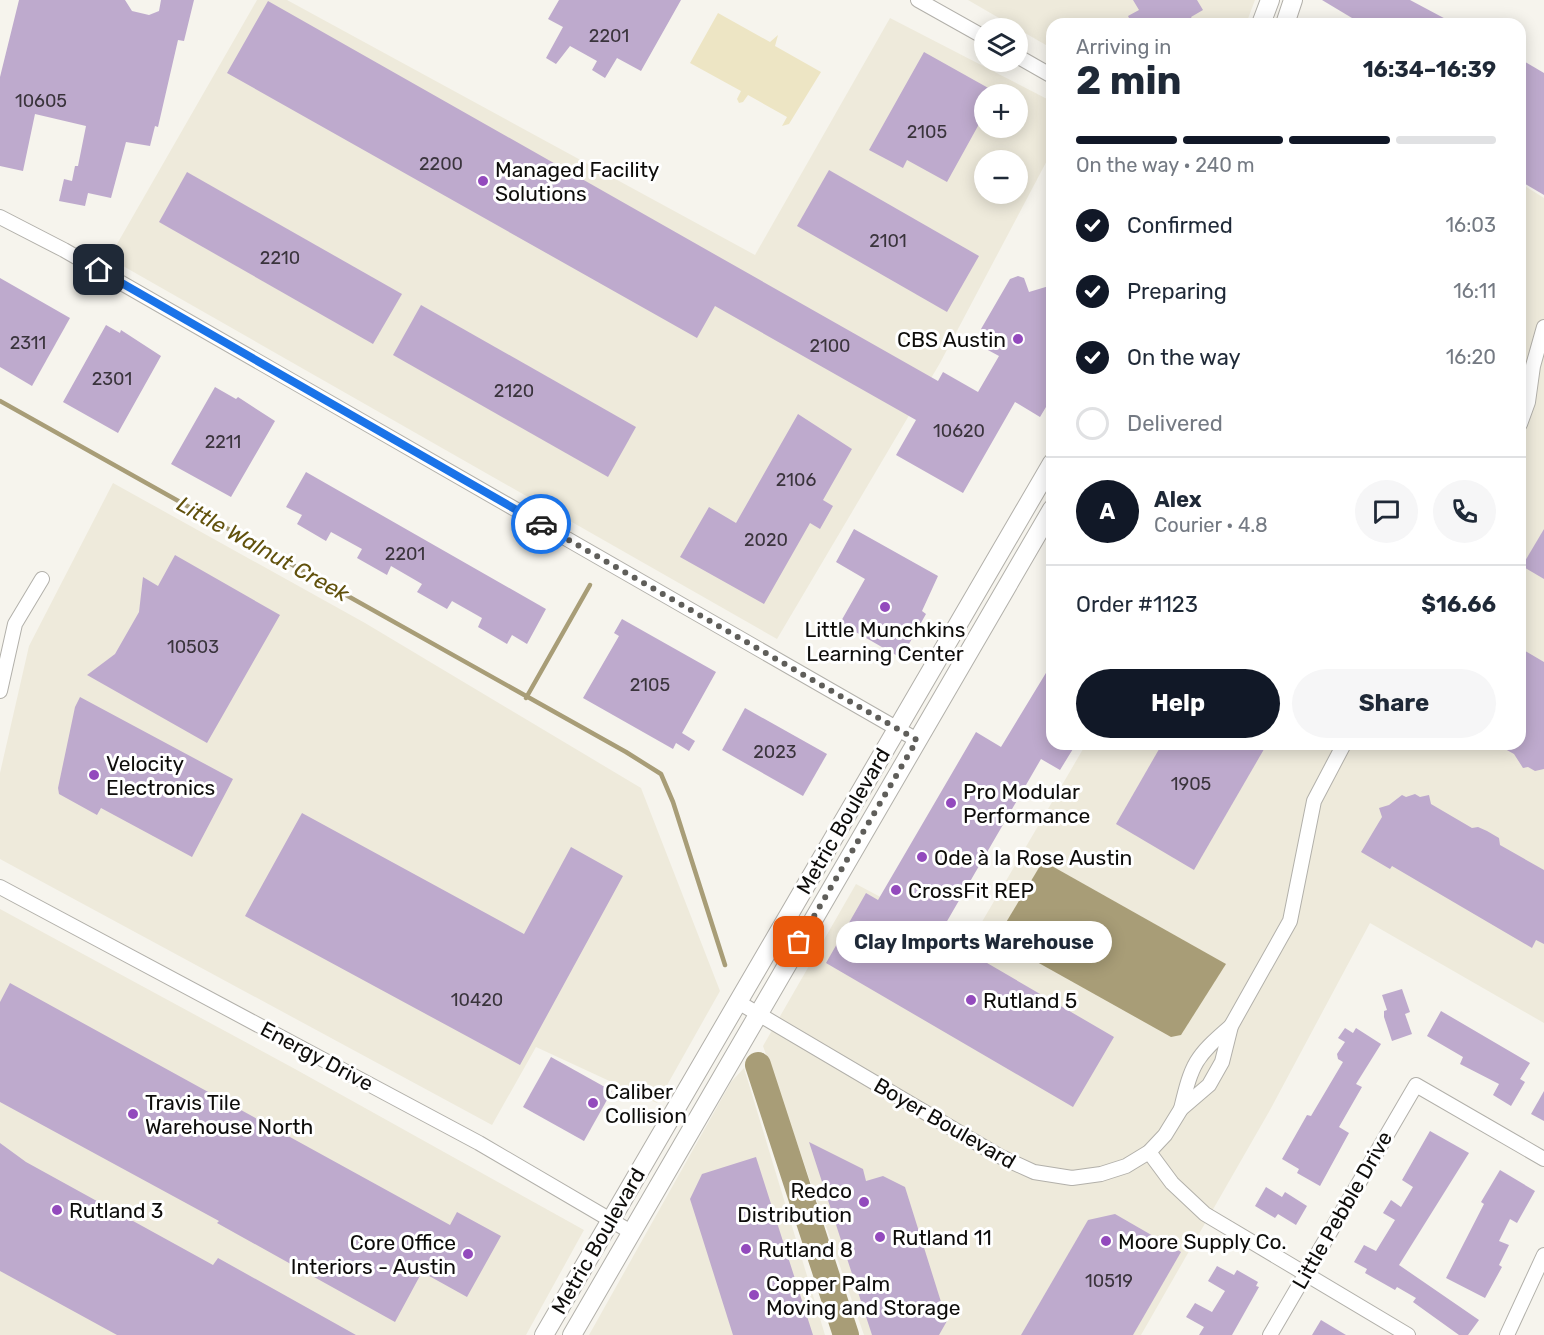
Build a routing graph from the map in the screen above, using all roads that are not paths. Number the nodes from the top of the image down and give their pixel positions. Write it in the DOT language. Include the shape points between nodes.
graph roads {
  1 [pos="918,0"];
  2 [pos="1270,0"];
  3 [pos="1293,0"];
  4 [pos="1263,18"];
  5 [pos="1287,18"];
  6 [pos="974,32"];
  7 [pos="1028,62"];
  8 [pos="1046,73"];
  9 [pos="0,217"];
  10 [pos="1544,327"];
  11 [pos="1526,408"];
  12 [pos="1046,473"];
  13 [pos="1046,519"];
  14 [pos="42,579"];
  15 [pos="0,690"];
  16 [pos="897,728"];
  17 [pos="917,740"];
  18 [pos="1341,750"];
  19 [pos="0,887"];
  20 [pos="738,1002"];
  21 [pos="758,1013"];
  22 [pos="1231,1026"];
  23 [pos="1181,1109"];
  24 [pos="1149,1152"];
  25 [pos="1544,1159"];
  26 [pos="611,1220"];
  27 [pos="631,1232"];
  28 [pos="1544,1255"];
  29 [pos="1306,1272"];
  30 [pos="544,1335"];
  31 [pos="572,1335"];
  32 [pos="1270,1335"];
  33 [pos="1408,1335"];
  34 [pos="1507,1335"];
  1 -- 6 [label="street"];
  2 -- 4 [label="main road"];
  3 -- 5 [label="main road"];
  7 -- 8 [label="street"];
  9 -- 16 [label="street" via="82,260"];
  10 -- 11 [label="street"];
  12 -- 16 [label="main road, Metric Boulevard"];
  13 -- 17 [label="main road, Metric Boulevard"];
  14 -- 15 [label="street" via="15,624"];
  16 -- 17 [label="street"];
  16 -- 20 [label="main road, Metric Boulevard"];
  17 -- 21 [label="main road, Metric Boulevard"];
  18 -- 22 [label="street, Boyer Boulevard" via="1314,801 1290,921"];
  19 -- 26 [label="street, Energy Drive" via="472,1140"];
  20 -- 21 [label="street, Boyer Boulevard"];
  20 -- 26 [label="main road, Metric Boulevard"];
  21 -- 24 [label="street, Boyer Boulevard" via="999,1156 1034,1172 1072,1178 1101,1174 1126,1166"];
  21 -- 27 [label="main road, Metric Boulevard"];
  22 -- 23 [label="street, Boyer Boulevard" via="1202,1051 1190,1074"];
  22 -- 23 [label="street, Boyer Boulevard" via="1222,1062 1209,1085"];
  23 -- 24 [label="street, Boyer Boulevard"];
  24 -- 29 [label="street" via="1172,1183 1205,1214"];
  25 -- 29 [label="street, Little Pebble Drive" via="1416,1085"];
  26 -- 27 [label="street, Energy Drive"];
  26 -- 30 [label="main road, Metric Boulevard"];
  27 -- 31 [label="main road, Metric Boulevard"];
  28 -- 34 [label="street"];
  29 -- 32 [label="street, Little Pebble Drive"];
  29 -- 33 [label="street"];
}
